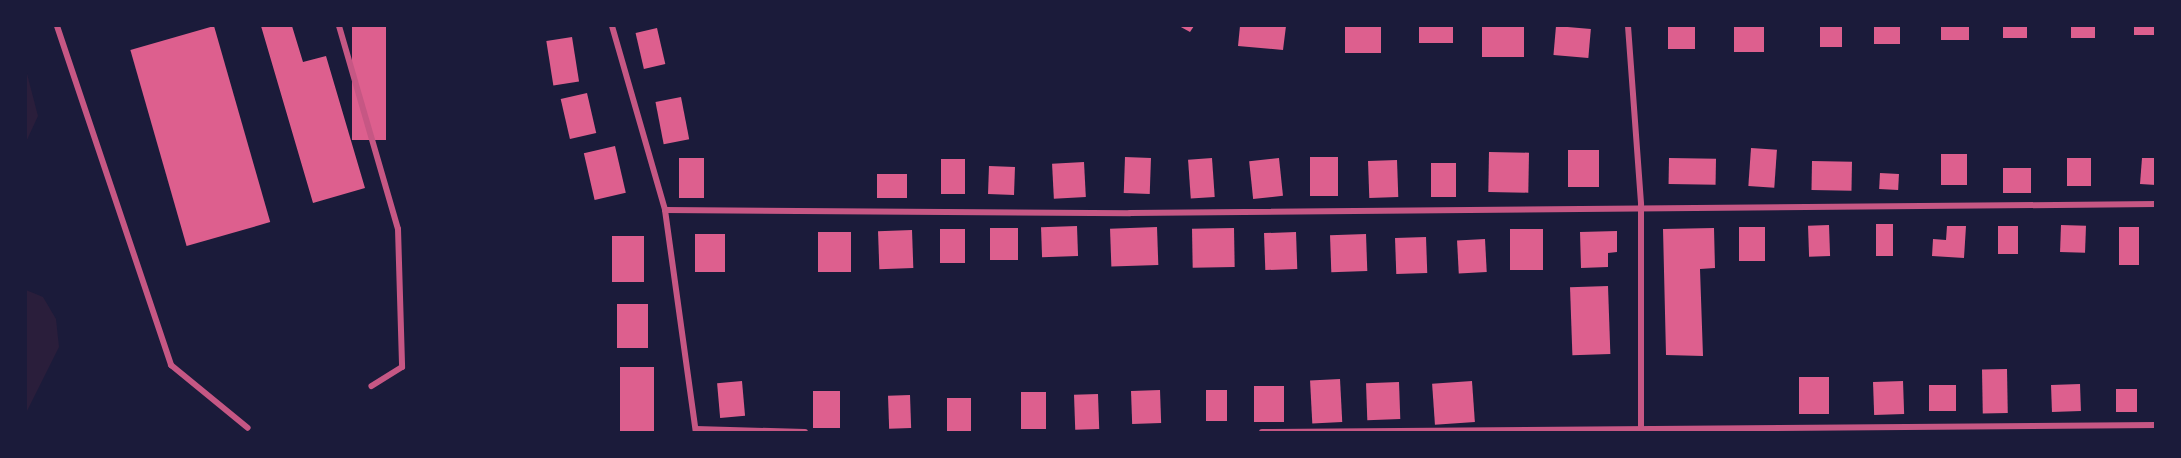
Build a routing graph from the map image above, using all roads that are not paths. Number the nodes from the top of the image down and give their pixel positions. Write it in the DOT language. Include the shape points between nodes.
graph roads {
  1 [pos="57,26"];
  2 [pos="339,26"];
  3 [pos="612,26"];
  4 [pos="1628,26"];
  5 [pos="2156,204"];
  6 [pos="1641,205"];
  7 [pos="665,210"];
  8 [pos="372,386"];
  9 [pos="2156,425"];
  10 [pos="248,428"];
  11 [pos="1641,430"];
  12 [pos="696,431"];
  13 [pos="805,432"];
  14 [pos="1262,432"];
  1 -- 10 [label="street" via="171,365"];
  2 -- 8 [label="street" via="398,229 402,367"];
  3 -- 7 [label="street"];
  4 -- 6 [label="street"];
  5 -- 6 [label="street"];
  6 -- 7 [label="street" via="1130,213"];
  6 -- 11 [label="street"];
  7 -- 12 [label="street"];
  9 -- 11 [label="street"];
  11 -- 14 [label="street"];
  12 -- 13 [label="street"];
}
